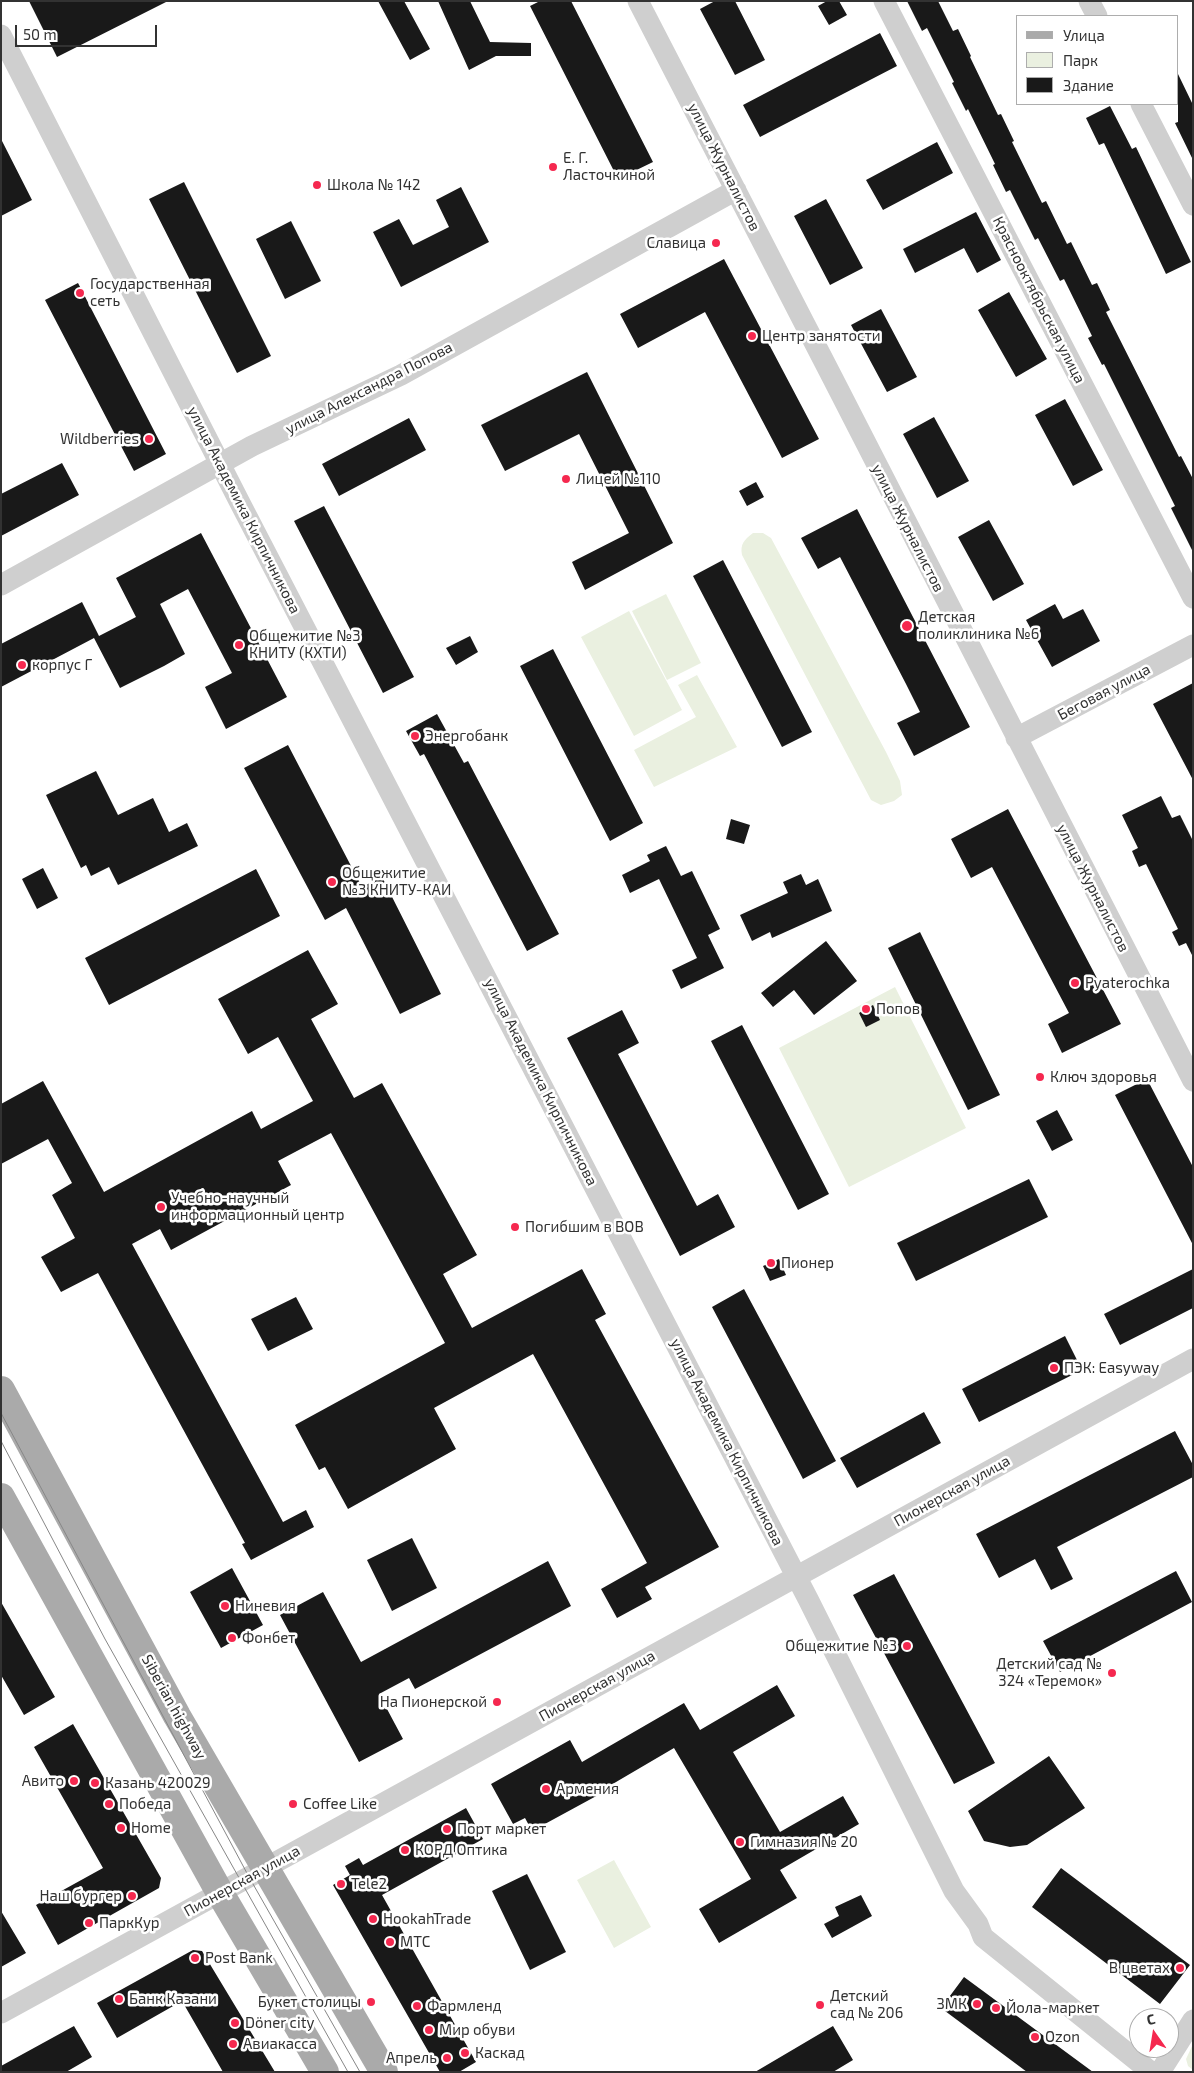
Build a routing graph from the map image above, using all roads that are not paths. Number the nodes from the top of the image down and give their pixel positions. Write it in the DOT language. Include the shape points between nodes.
graph roads {
  1 [pos="638,1"];
  2 [pos="884,1"];
  3 [pos="1089,1"];
  4 [pos="1096,15"];
  5 [pos="1,35"];
  6 [pos="1142,105"];
  7 [pos="736,190"];
  8 [pos="1193,205"];
  9 [pos="220,464"];
  10 [pos="1,585"];
  11 [pos="1193,598"];
  12 [pos="1193,645"];
  13 [pos="1016,738"];
  14 [pos="1193,1081"];
  15 [pos="1193,1359"];
  16 [pos="1,1390"];
  17 [pos="1,1497"];
  18 [pos="796,1577"];
  19 [pos="266,1867"];
  20 [pos="220,1893"];
  21 [pos="1,2013"];
  22 [pos="1193,2020"];
  23 [pos="325,2072"];
  24 [pos="384,2072"];
  25 [pos="1151,2072"];
  26 [pos="1160,2072"];
  1 -- 7 [label="street, улица Журналистов"];
  2 -- 11 [label="street, Краснооктябрьская улица"];
  3 -- 4 [label="street"];
  5 -- 9 [label="street, улица Академика Кирпичникова"];
  6 -- 8 [label="street"];
  7 -- 9 [label="street, улица Александра Попова" via="401,375"];
  7 -- 13 [label="street, улица Журналистов"];
  9 -- 10 [label="street, улица Александра Попова"];
  9 -- 18 [label="street, улица Академика Кирпичникова"];
  12 -- 13 [label="street, Беговая улица"];
  13 -- 14 [label="street, улица Журналистов"];
  15 -- 18 [label="street, Пионерская улица"];
  16 -- 19 [label="main road, Siberian highway" via="177,1716"];
  17 -- 20 [label="main road"];
  18 -- 19 [label="street, Пионерская улица"];
  18 -- 25 [label="street, улица Академика Кирпичникова" via="954,1892 984,1937"];
  19 -- 20 [label="street, Пионерская улица"];
  19 -- 24 [label="main road, Siberian highway"];
  20 -- 21 [label="street, Пионерская улица"];
  20 -- 23 [label="main road"];
  22 -- 26 [label="street"];
}
